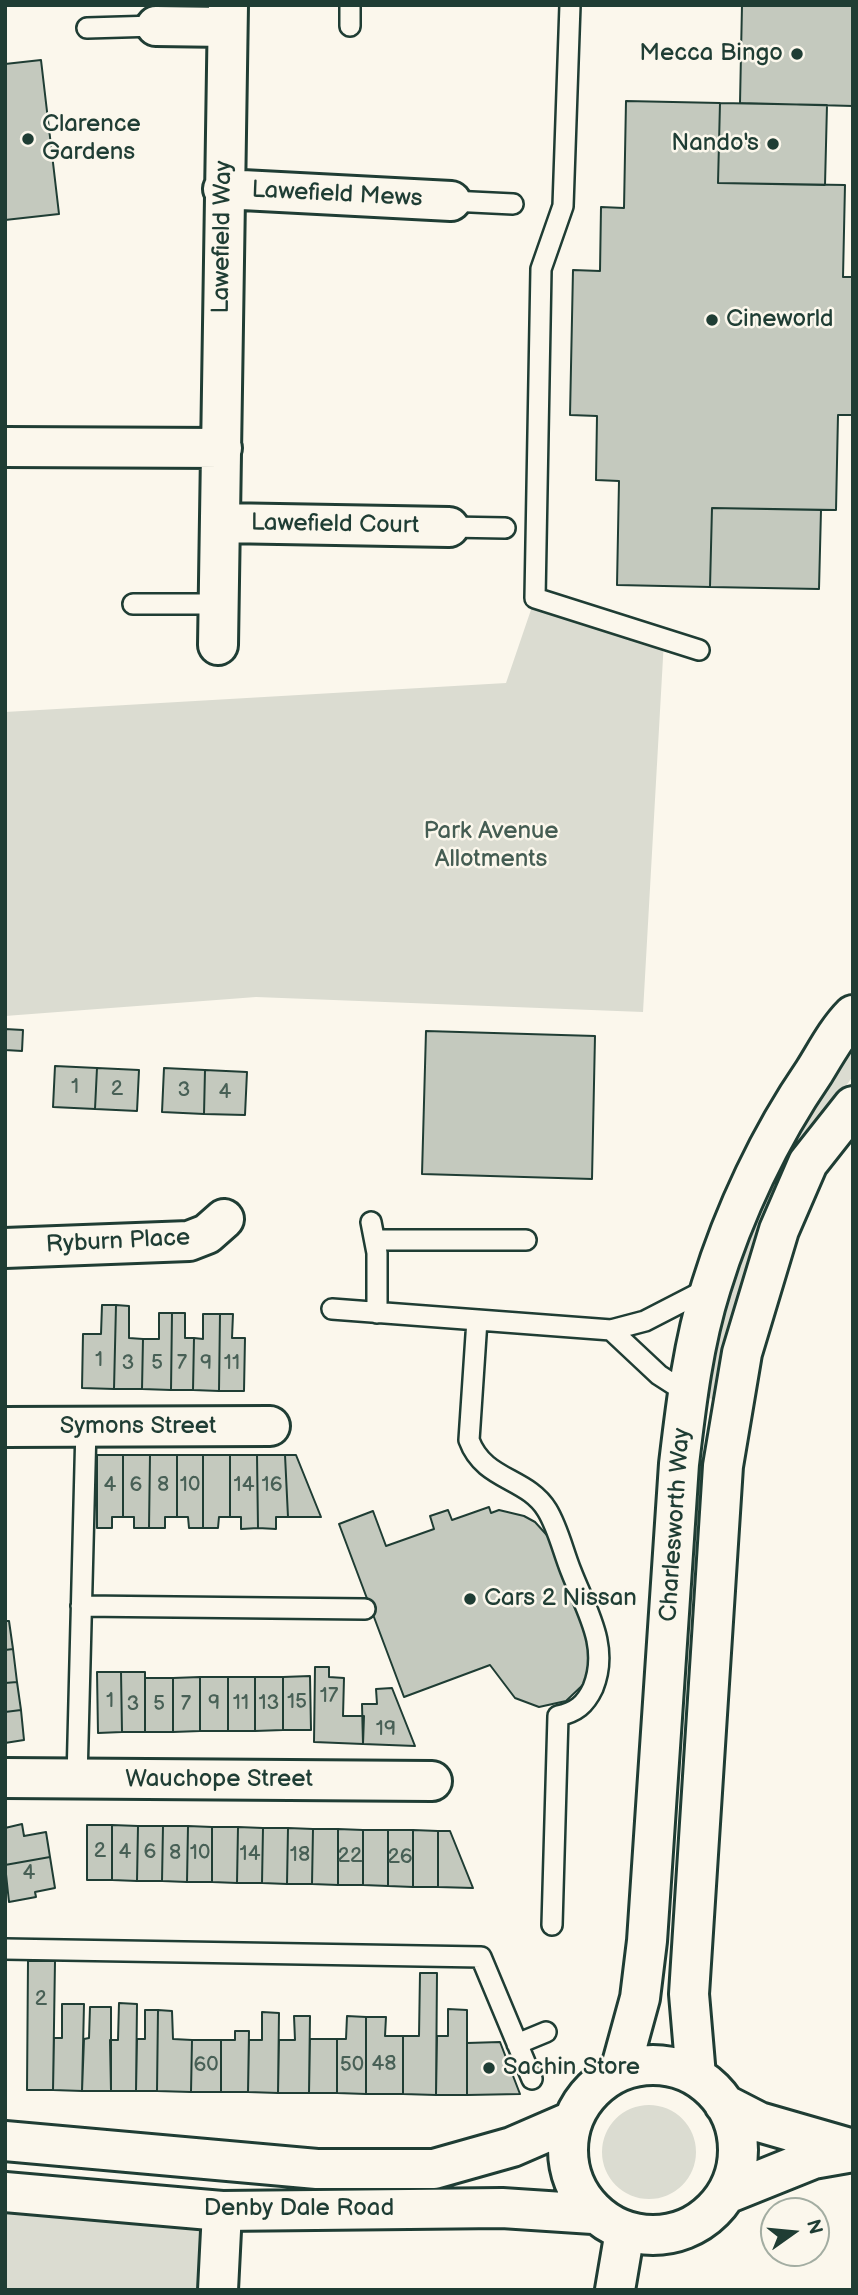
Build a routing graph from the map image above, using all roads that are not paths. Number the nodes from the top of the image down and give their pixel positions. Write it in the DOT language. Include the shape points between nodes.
graph roads {
  1 [pos="350,5"];
  2 [pos="570,5"];
  3 [pos="228,16"];
  4 [pos="156,26"];
  5 [pos="350,26"];
  6 [pos="87,28"];
  7 [pos="223,189"];
  8 [pos="451,201"];
  9 [pos="513,204"];
  10 [pos="5,447"];
  11 [pos="222,448"];
  12 [pos="222,523"];
  13 [pos="449,527"];
  14 [pos="505,528"];
  15 [pos="133,604"];
  16 [pos="219,604"];
  17 [pos="218,645"];
  18 [pos="699,650"];
  19 [pos="853,1015"];
  20 [pos="853,1106"];
  21 [pos="224,1219"];
  22 [pos="526,1240"];
  23 [pos="5,1248"];
  24 [pos="710,1287"];
  25 [pos="332,1309"];
  26 [pos="377,1313"];
  27 [pos="477,1320"];
  28 [pos="611,1330"];
  29 [pos="687,1393"];
  30 [pos="270,1426"];
  31 [pos="5,1427"];
  32 [pos="86,1427"];
  33 [pos="81,1606"];
  34 [pos="365,1609"];
  35 [pos="5,1778"];
  36 [pos="77,1779"];
  37 [pos="432,1781"];
  38 [pos="552,1924"];
  39 [pos="5,1949"];
  40 [pos="546,2032"];
  41 [pos="517,2044"];
  42 [pos="620,2071"];
  43 [pos="696,2076"];
  44 [pos="532,2080"];
  45 [pos="724,2104"];
  46 [pos="572,2121"];
  47 [pos="5,2141"];
  48 [pos="853,2151"];
  49 [pos="5,2192"];
  50 [pos="726,2194"];
  51 [pos="222,2211"];
  52 [pos="609,2222"];
  53 [pos="218,2290"];
  54 [pos="615,2290"];
  1 -- 5 [label="lane"];
  2 -- 18 [label="lane" via="563,206 541,269 534,598"];
  3 -- 4 [label="main road, Lawefield Way"];
  3 -- 7 [label="main road, Lawefield Way"];
  4 -- 6 [label="lane"];
  7 -- 8 [label="main road, Lawefield Mews"];
  7 -- 11 [label="main road, Lawefield Way"];
  8 -- 9 [label="lane"];
  10 -- 11 [label="main road"];
  11 -- 12 [label="main road, Lawefield Way"];
  12 -- 13 [label="main road, Lawefield Court"];
  12 -- 16 [label="main road, Lawefield Way"];
  13 -- 14 [label="lane"];
  15 -- 16 [label="lane"];
  16 -- 17 [label="main road, Lawefield Way"];
  19 -- 24 [label="main road, Charlesworth Way" via="797,1096 757,1172"];
  20 -- 43 [label="main road, Charlesworth Way" via="808,1163 779,1230 742,1353 723,1466 689,1994"];
  21 -- 23 [label="main road, Ryburn Place" via="207,1234 189,1241"];
  22 -- 26 [label="lane" via="373,1231"];
  24 -- 28 [label="lane" via="645,1321"];
  24 -- 29 [label="main road, Charlesworth Way"];
  25 -- 26 [label="lane"];
  26 -- 27 [label="lane"];
  27 -- 28 [label="lane"];
  27 -- 38 [label="lane" via="469,1440 489,1470 516,1483 547,1509 600,1643 601,1669 587,1700 573,1713 558,1716"];
  28 -- 29 [label="lane" via="659,1375"];
  29 -- 42 [label="main road, Charlesworth Way" via="647,1941 640,1998"];
  30 -- 32 [label="main road, Symons Street"];
  31 -- 32 [label="main road, Symons Street"];
  32 -- 33 [label="lane"];
  33 -- 34 [label="lane"];
  33 -- 36 [label="lane"];
  35 -- 36 [label="main road, Wauchope Street"];
  36 -- 37 [label="main road, Wauchope Street"];
  39 -- 41 [label="lane" via="481,1956"];
  40 -- 41 [label="lane"];
  41 -- 44 [label="lane"];
  42 -- 43 [label="main road" via="672,2066"];
  42 -- 46 [label="main road" via="588,2094"];
  43 -- 45 [label="main road"];
  45 -- 48 [label="main road" via="759,2122"];
  45 -- 50 [label="main road" via="738,2148 736,2171"];
  46 -- 47 [label="main road, Denby Dale Road" via="512,2147 434,2169 317,2169"];
  46 -- 52 [label="main road" via="569,2168 577,2190"];
  48 -- 50 [label="main road" via="813,2159"];
  49 -- 51 [label="main road, Denby Dale Road"];
  50 -- 52 [label="main road" via="708,2215 663,2235"];
  51 -- 52 [label="main road, Denby Dale Road" via="502,2208"];
  51 -- 53 [label="main road"];
  52 -- 54 [label="main road"];
}
